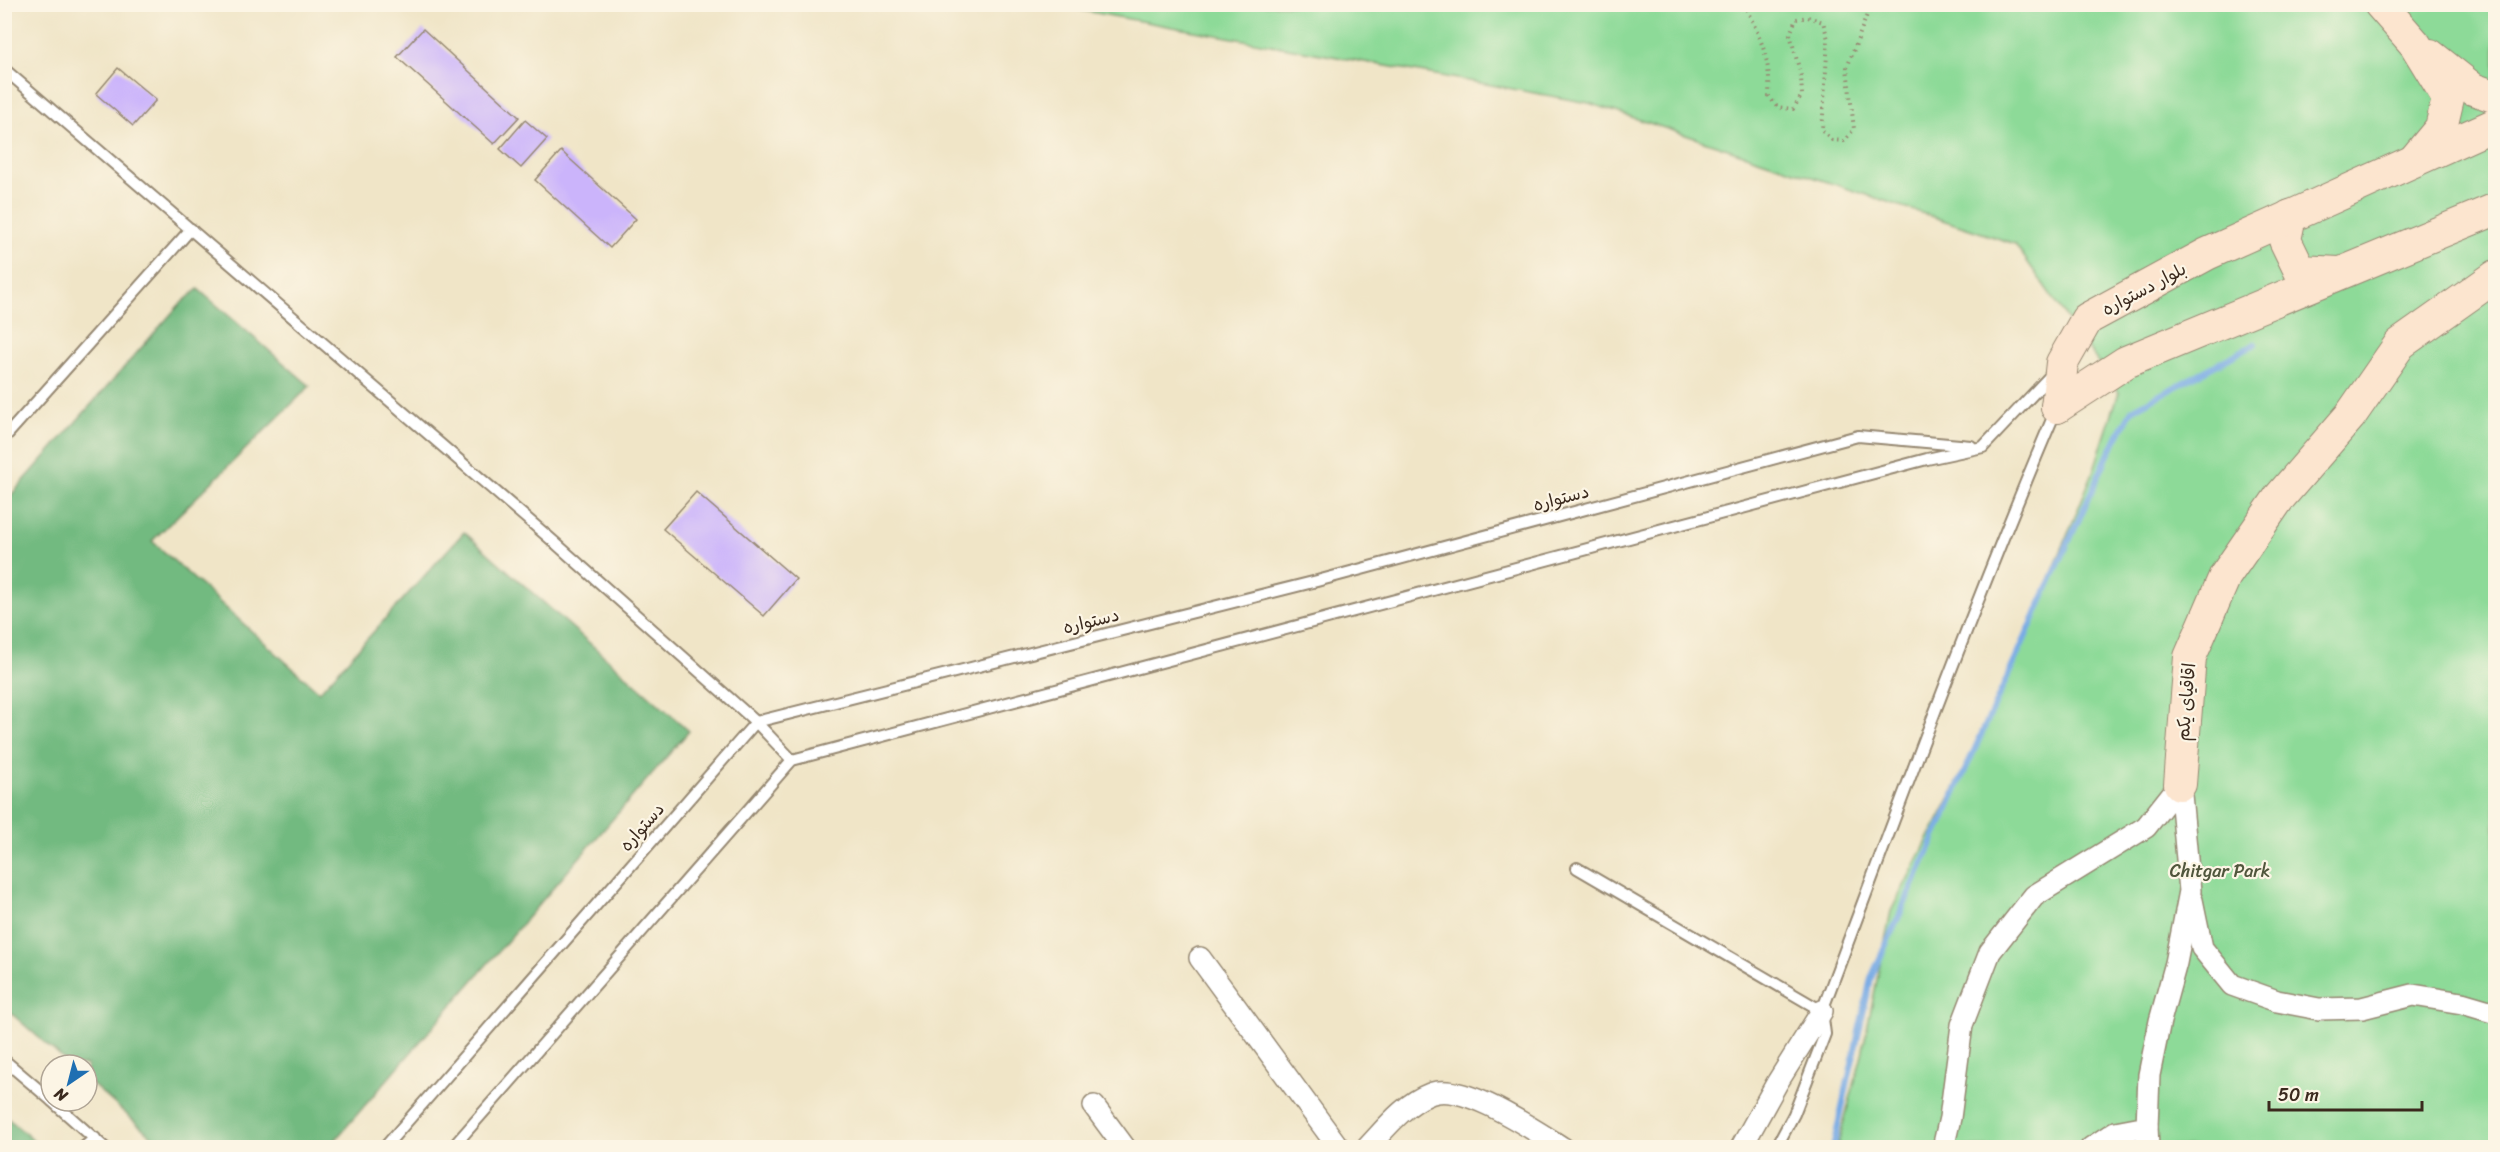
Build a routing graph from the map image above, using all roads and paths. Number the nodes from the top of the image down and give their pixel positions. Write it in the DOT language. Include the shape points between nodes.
graph roads {
  1 [pos="1744,4"];
  2 [pos="1871,4"];
  3 [pos="2380,4"];
  4 [pos="2415,44"];
  5 [pos="4,69"];
  6 [pos="2496,97"];
  7 [pos="2496,124"];
  8 [pos="2414,161"];
  9 [pos="2290,216"];
  10 [pos="2493,216"];
  11 [pos="191,230"];
  12 [pos="2341,273"];
  13 [pos="2496,276"];
  14 [pos="2062,363"];
  15 [pos="2057,406"];
  16 [pos="4,438"];
  17 [pos="1983,447"];
  18 [pos="756,722"];
  19 [pos="792,760"];
  20 [pos="2180,784"];
  21 [pos="1576,868"];
  22 [pos="2190,891"];
  23 [pos="1200,958"];
  24 [pos="1822,1011"];
  25 [pos="2496,1014"];
  26 [pos="4,1060"];
  27 [pos="39,1090"];
  28 [pos="1094,1106"];
  29 [pos="66,1113"];
  30 [pos="2147,1126"];
  31 [pos="95,1138"];
  32 [pos="83,1148"];
  33 [pos="105,1148"];
  34 [pos="384,1148"];
  35 [pos="452,1148"];
  36 [pos="1125,1148"];
  37 [pos="1339,1148"];
  38 [pos="1367,1148"];
  39 [pos="1563,1148"];
  40 [pos="1742,1148"];
  41 [pos="1776,1148"];
  42 [pos="1943,1148"];
  43 [pos="2091,1148"];
  44 [pos="2148,1148"];
  1 -- 2 [label="path" via="1761,38 1770,73 1769,96 1777,107 1793,109 1802,94 1790,34 1796,19 1808,17 1823,22 1828,39 1822,130 1832,140 1844,141 1854,129 1847,68"];
  3 -- 4 [label="main road"];
  4 -- 6 [label="main road" via="2473,88"];
  4 -- 8 [label="main road" via="2448,98 2440,128"];
  5 -- 11 [label="lane"];
  7 -- 8 [label="main road, بلوار دستواره"];
  8 -- 9 [label="main road, بلوار دستواره"];
  9 -- 12 [label="main road" via="2285,240 2300,271"];
  9 -- 14 [label="main road, بلوار دستواره" via="2207,254 2087,319"];
  10 -- 12 [label="main road"];
  11 -- 16 [label="lane"];
  11 -- 18 [label="lane" via="553,541"];
  12 -- 15 [label="main road" via="2126,362"];
  13 -- 20 [label="main road, اقاقیای یکم" via="2400,344 2350,416 2279,498 2225,576 2190,657"];
  14 -- 15 [label="main road, بلوار دستواره"];
  14 -- 17 [label="lane"];
  15 -- 24 [label="lane"];
  17 -- 18 [label="lane, دستواره" via="1858,435 1317,581"];
  17 -- 19 [label="lane"];
  18 -- 19 [label="lane"];
  18 -- 34 [label="lane, دستواره"];
  19 -- 35 [label="lane"];
  20 -- 22 [label="street"];
  20 -- 42 [label="street" via="2146,827 2034,896 1990,952 1962,1025"];
  21 -- 24 [label="lane"];
  22 -- 25 [label="street" via="2202,948 2232,985 2319,1010 2362,1008 2413,995 2462,1003"];
  22 -- 30 [label="street" via="2149,1075"];
  23 -- 37 [label="street"];
  24 -- 40 [label="street"];
  24 -- 41 [label="lane" via="1825,1034 1794,1114"];
  26 -- 27 [label="lane"];
  28 -- 36 [label="street"];
  29 -- 31 [label="lane"];
  30 -- 43 [label="street" via="2115,1132"];
  30 -- 44 [label="street"];
  31 -- 32 [label="lane"];
  31 -- 33 [label="lane"];
  38 -- 39 [label="street" via="1405,1109 1431,1092 1460,1094 1495,1106"];
}
